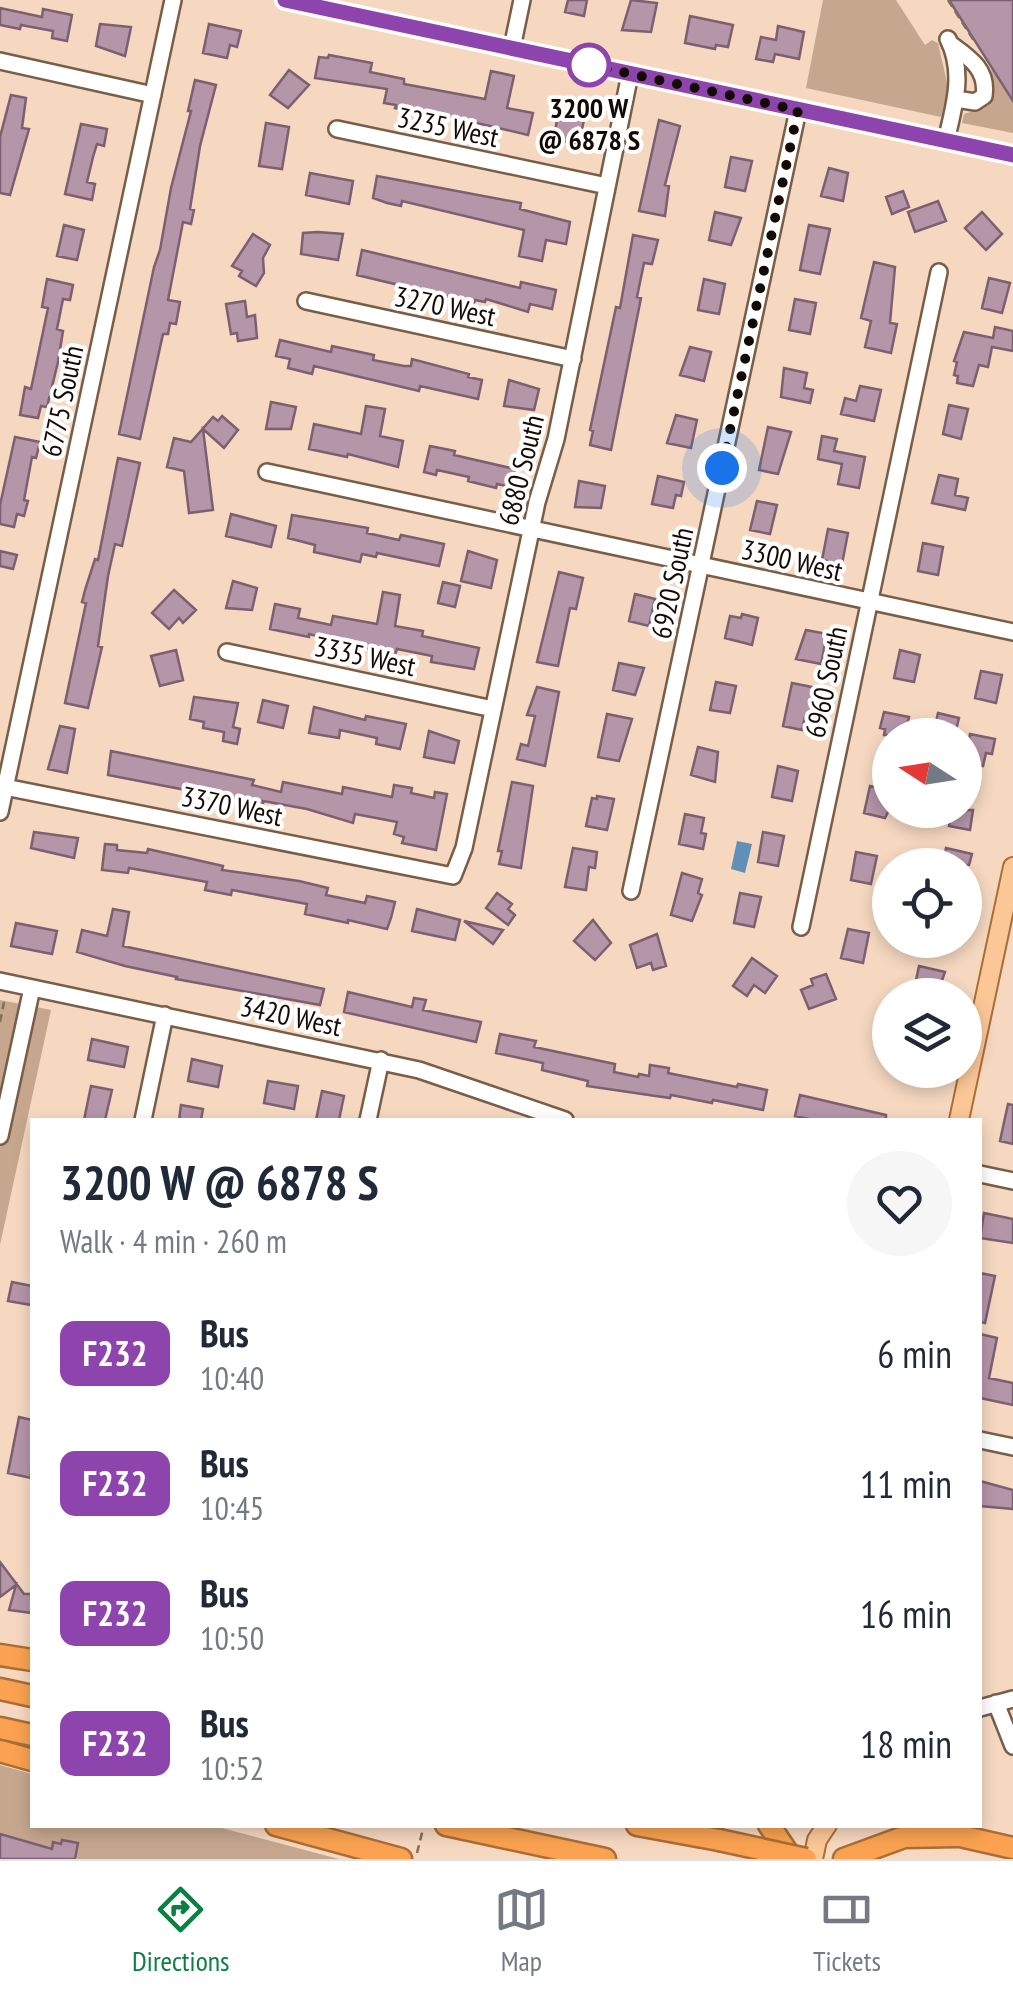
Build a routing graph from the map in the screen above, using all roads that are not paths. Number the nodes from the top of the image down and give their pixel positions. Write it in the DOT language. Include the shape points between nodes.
graph roads {
  1 [pos="174,0"];
  2 [pos="286,0"];
  3 [pos="522,0"];
  4 [pos="512,48"];
  5 [pos="0,60"];
  6 [pos="630,74"];
  7 [pos="154,95"];
  8 [pos="956,99"];
  9 [pos="798,110"];
  10 [pos="338,129"];
  11 [pos="946,141"];
  12 [pos="1013,156"];
  13 [pos="607,186"];
  14 [pos="939,272"];
  15 [pos="306,302"];
  16 [pos="573,359"];
  17 [pos="266,472"];
  18 [pos="532,529"];
  19 [pos="701,565"];
  20 [pos="868,602"];
  21 [pos="1013,632"];
  22 [pos="227,652"];
  23 [pos="493,709"];
  24 [pos="3,787"];
  25 [pos="0,812"];
  26 [pos="1013,867"];
  27 [pos="453,876"];
  28 [pos="632,890"];
  29 [pos="801,927"];
  30 [pos="0,981"];
  31 [pos="32,988"];
  32 [pos="165,1015"];
  33 [pos="380,1060"];
  34 [pos="143,1118"];
  35 [pos="368,1118"];
  36 [pos="560,1118"];
  37 [pos="959,1118"];
  38 [pos="0,1136"];
  39 [pos="982,1174"];
  40 [pos="1013,1181"];
  41 [pos="982,1440"];
  42 [pos="1013,1447"];
  43 [pos="0,1656"];
  44 [pos="30,1660"];
  45 [pos="0,1690"];
  46 [pos="30,1696"];
  47 [pos="1013,1699"];
  48 [pos="988,1706"];
  49 [pos="0,1728"];
  50 [pos="30,1736"];
  51 [pos="1013,1746"];
  52 [pos="0,1751"];
  53 [pos="30,1759"];
  54 [pos="287,1828"];
  55 [pos="460,1828"];
  56 [pos="653,1828"];
  57 [pos="771,1828"];
  58 [pos="925,1828"];
  59 [pos="956,1836"];
  60 [pos="816,1842"];
  61 [pos="1013,1848"];
  62 [pos="401,1859"];
  63 [pos="605,1859"];
  64 [pos="792,1859"];
  65 [pos="844,1859"];
  1 -- 7 [label="street, 6775 South"];
  2 -- 4 [label="street"];
  3 -- 4 [label="street"];
  4 -- 6 [label="street"];
  5 -- 7 [label="street"];
  6 -- 9 [label="street"];
  6 -- 13 [label="street, 6880 South"];
  7 -- 24 [label="street, 6775 South"];
  8 -- 8 [label="street" via="975,102 986,85 974,61 949,41"];
  8 -- 11 [label="street"];
  9 -- 11 [label="street"];
  9 -- 19 [label="street, 6920 South"];
  10 -- 13 [label="street, 3235 West"];
  11 -- 12 [label="street"];
  13 -- 16 [label="street, 6880 South"];
  14 -- 20 [label="street, 6960 South"];
  15 -- 16 [label="street, 3270 West"];
  16 -- 18 [label="street, 6880 South"];
  17 -- 18 [label="street, 3300 West"];
  18 -- 19 [label="street, 3300 West"];
  18 -- 23 [label="street, 6880 South"];
  19 -- 20 [label="street, 3300 West"];
  19 -- 28 [label="street, 6920 South"];
  20 -- 21 [label="street, 3300 West"];
  20 -- 29 [label="street, 6960 South"];
  22 -- 23 [label="street, 3335 West"];
  23 -- 27 [label="street, 6880 South"];
  24 -- 25 [label="street, 6775 South"];
  24 -- 27 [label="street, 3370 West"];
  26 -- 37 [label="main road"];
  30 -- 31 [label="street, 3420 West"];
  31 -- 32 [label="street, 3420 West"];
  31 -- 38 [label="street"];
  32 -- 33 [label="street, 3420 West"];
  32 -- 34 [label="street"];
  33 -- 35 [label="street"];
  33 -- 36 [label="street, 3420 West"];
  39 -- 40 [label="street"];
  41 -- 42 [label="street"];
  43 -- 44 [label="highway"];
  45 -- 46 [label="highway"];
  47 -- 48 [label="street"];
  48 -- 51 [label="street"];
  49 -- 50 [label="highway"];
  52 -- 53 [label="highway"];
  54 -- 62 [label="highway"];
  55 -- 63 [label="highway"];
  56 -- 60 [label="highway, bridge" via="719,1840"];
  57 -- 64 [label="highway"];
  58 -- 59 [label="highway"];
  59 -- 61 [label="highway"];
  59 -- 65 [label="highway" via="904,1837"];
}
